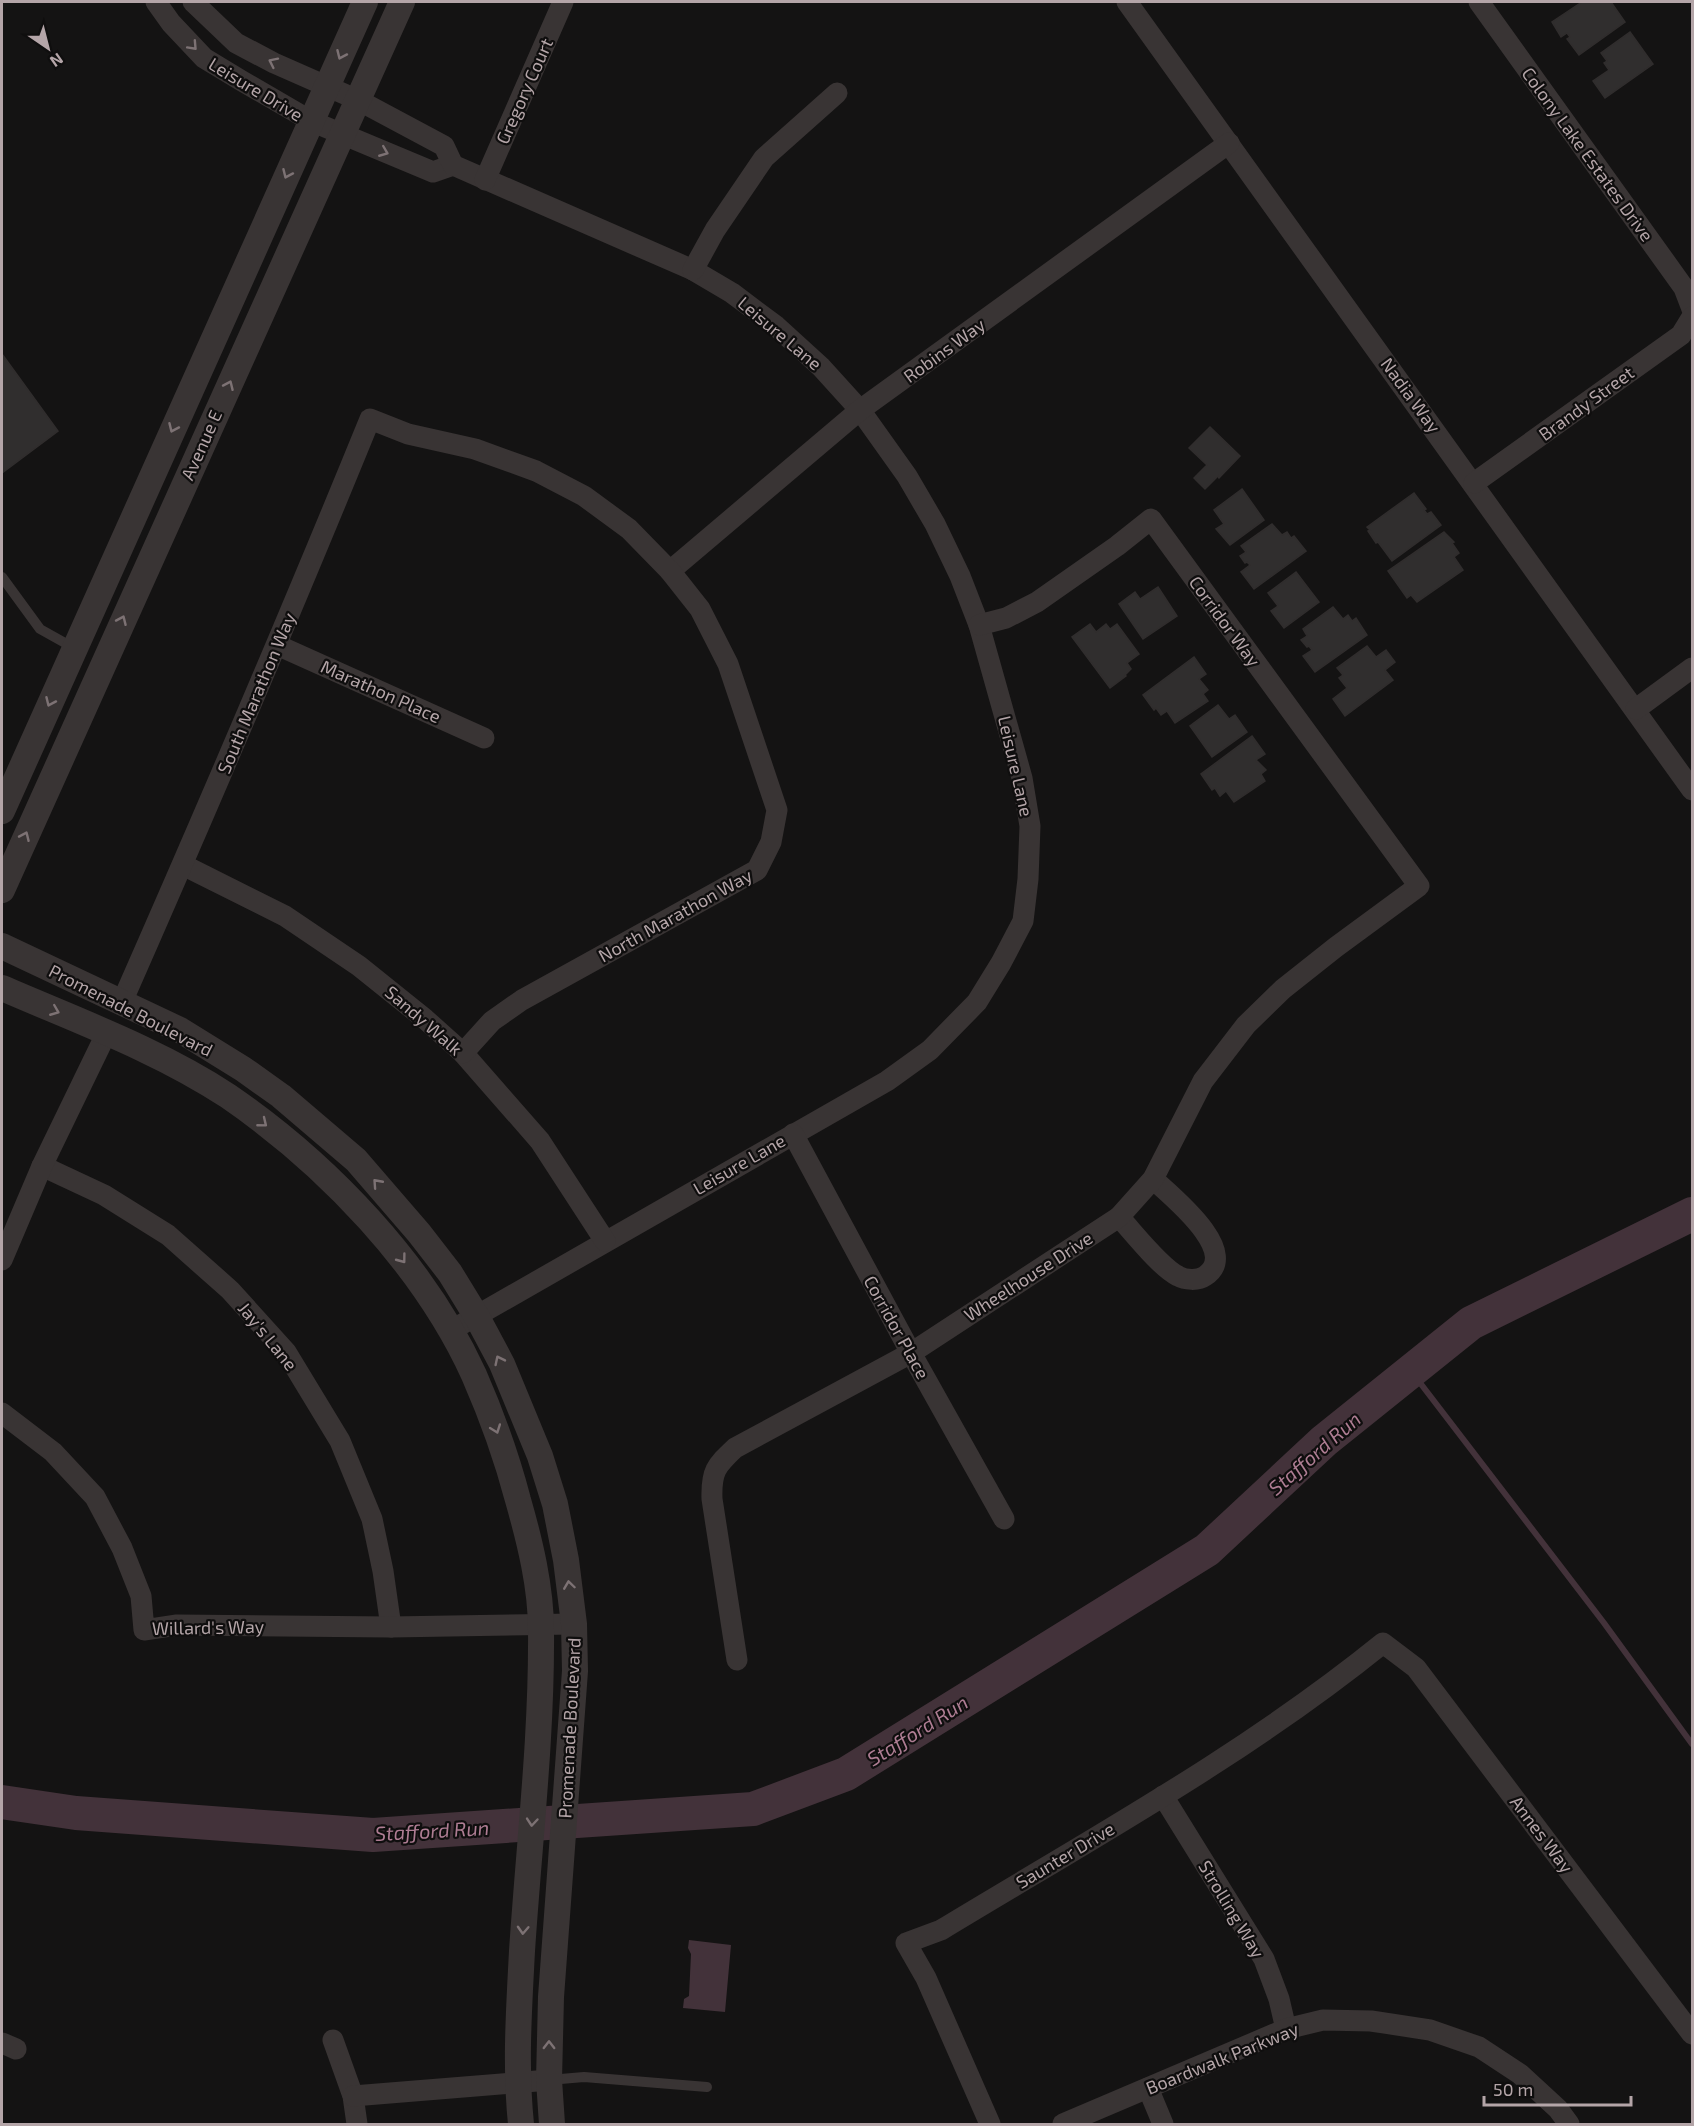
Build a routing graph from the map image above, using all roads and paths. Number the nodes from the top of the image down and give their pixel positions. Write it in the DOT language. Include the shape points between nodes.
graph roads {
  1 [pos="156,2"];
  2 [pos="193,2"];
  3 [pos="365,2"];
  4 [pos="402,2"];
  5 [pos="563,2"];
  6 [pos="1127,2"];
  7 [pos="1479,2"];
  8 [pos="327,86"];
  9 [pos="837,93"];
  10 [pos="358,100"];
  11 [pos="311,121"];
  12 [pos="342,135"];
  13 [pos="1229,143"];
  14 [pos="453,165"];
  15 [pos="485,180"];
  16 [pos="693,270"];
  17 [pos="1692,309"];
  18 [pos="1692,317"];
  19 [pos="860,410"];
  20 [pos="408,434"];
  21 [pos="1474,483"];
  22 [pos="670,571"];
  23 [pos="2,577"];
  24 [pos="979,625"];
  25 [pos="277,645"];
  26 [pos="74,648"];
  27 [pos="103,662"];
  28 [pos="1692,668"];
  29 [pos="1635,709"];
  30 [pos="484,738"];
  31 [pos="1692,790"];
  32 [pos="2,811"];
  33 [pos="183,865"];
  34 [pos="1419,886"];
  35 [pos="2,890"];
  36 [pos="2,946"];
  37 [pos="2,988"];
  38 [pos="122,1002"];
  39 [pos="107,1032"];
  40 [pos="463,1053"];
  41 [pos="243,1069"];
  42 [pos="226,1095"];
  43 [pos="793,1134"];
  44 [pos="42,1166"];
  45 [pos="1153,1179"];
  46 [pos="1119,1217"];
  47 [pos="605,1241"];
  48 [pos="2,1260"];
  49 [pos="477,1317"];
  50 [pos="450,1331"];
  51 [pos="911,1353"];
  52 [pos="2,1413"];
  53 [pos="1004,1519"];
  54 [pos="574,1624"];
  55 [pos="541,1625"];
  56 [pos="391,1627"];
  57 [pos="1383,1644"];
  58 [pos="737,1660"];
  59 [pos="1163,1796"];
  60 [pos="1286,2029"];
  61 [pos="1692,2034"];
  62 [pos="333,2040"];
  63 [pos="549,2080"];
  64 [pos="517,2082"];
  65 [pos="707,2087"];
  66 [pos="1148,2088"];
  67 [pos="353,2096"];
  68 [pos="357,2124"];
  69 [pos="521,2124"];
  70 [pos="552,2124"];
  71 [pos="990,2124"];
  72 [pos="1063,2124"];
  73 [pos="1163,2124"];
  74 [pos="1569,2124"];
  1 -- 11 [label="street, Leisure Drive, one-way" via="204,58"];
  8 -- 2 [label="street, Leisure Drive, one-way" via="236,43"];
  3 -- 8 [label="street, Avenue E, one-way"];
  4 -- 10 [label="street, Avenue E"];
  5 -- 15 [label="street, Gregory Court"];
  6 -- 13 [label="street, Nadia Way"];
  7 -- 17 [label="street, Colony Lake Estates Drive" via="1684,288"];
  8 -- 10 [label="street, Leisure Lane"];
  8 -- 11 [label="street, Avenue E"];
  9 -- 16 [label="street" via="764,158 720,221"];
  10 -- 12 [label="street, Avenue E"];
  10 -- 14 [label="street, Leisure Lane" via="444,146"];
  11 -- 12 [label="street"];
  11 -- 26 [label="street, Avenue E, one-way"];
  12 -- 14 [label="street, one-way" via="433,172"];
  27 -- 12 [label="street, Avenue E, one-way"];
  13 -- 19 [label="street, Robins Way"];
  13 -- 21 [label="street, Nadia Way"];
  14 -- 15 [label="street, Leisure Lane"];
  15 -- 16 [label="street, Leisure Lane"];
  16 -- 19 [label="street, Leisure Lane" via="776,326"];
  18 -- 21 [label="street, Brandy Street" via="1681,335"];
  19 -- 22 [label="street, Robins Way"];
  19 -- 24 [label="street, Leisure Lane" via="935,524"];
  20 -- 22 [label="street, North Marathon Way" via="485,453 536,471 584,495 629,529"];
  20 -- 25 [label="street, South Marathon Way" via="370,419"];
  21 -- 29 [label="street, Nadia Way"];
  22 -- 40 [label="street, North Marathon Way" via="700,609 728,663 777,810 771,842 757,870 522,1000 492,1021"];
  23 -- 26 [label="lane" via="40,629"];
  24 -- 34 [label="street, Corridor Way" via="1006,618 1037,602 1151,519"];
  24 -- 43 [label="street, Leisure Lane" via="1022,778 1030,826 1023,921 977,1002 930,1050 887,1081"];
  25 -- 30 [label="street, Marathon Place"];
  25 -- 33 [label="street, South Marathon Way"];
  26 -- 27 [label="street"];
  26 -- 32 [label="street, Avenue E, one-way"];
  35 -- 27 [label="street, Avenue E, one-way"];
  28 -- 29 [label="street"];
  29 -- 31 [label="street, Nadia Way"];
  33 -- 38 [label="street, South Marathon Way"];
  33 -- 40 [label="street, Sandy Walk" via="285,916 359,966"];
  34 -- 45 [label="street, Wheelhouse Drive" via="1301,975 1246,1025 1203,1081"];
  36 -- 38 [label="street, Promenade Boulevard"];
  37 -- 39 [label="street, Promenade Boulevard, one-way"];
  38 -- 41 [label="street, Promenade Boulevard" via="180,1030"];
  39 -- 42 [label="street, Promenade Boulevard"];
  39 -- 44 [label="street"];
  40 -- 47 [label="street, Sandy Walk" via="540,1141"];
  41 -- 42 [label="street"];
  49 -- 41 [label="street, Promenade Boulevard, one-way" via="444,1265 356,1161 281,1096"];
  42 -- 50 [label="street, Promenade Boulevard, one-way" via="305,1157 353,1203 408,1268"];
  43 -- 47 [label="street, Leisure Lane"];
  43 -- 51 [label="street, Corridor Place"];
  44 -- 48 [label="street"];
  44 -- 56 [label="street, Jay's Lane" via="104,1195 168,1236 230,1290 286,1352 340,1441 372,1519"];
  45 -- 46 [label="street, Wheelhouse Drive"];
  45 -- 46 [label="street" via="1205,1230 1215,1248 1214,1265 1205,1276 1192,1280 1178,1276"];
  46 -- 51 [label="street, Wheelhouse Drive"];
  47 -- 49 [label="street, Leisure Lane"];
  49 -- 50 [label="street, Leisure Lane"];
  54 -- 49 [label="street, Promenade Boulevard, one-way" via="555,1503 506,1374"];
  50 -- 55 [label="street, Promenade Boulevard, one-way" via="473,1373 513,1479 534,1567"];
  51 -- 53 [label="street, Corridor Place"];
  51 -- 58 [label="street, Wheelhouse Drive" via="735,1448 720,1462 712,1479 712,1499"];
  52 -- 56 [label="street, Willard's Way" via="53,1452 95,1497 141,1596 144,1630 177,1625"];
  54 -- 55 [label="street, Willard's Way"];
  63 -- 54 [label="street, Promenade Boulevard, one-way" via="551,1997 575,1671"];
  55 -- 56 [label="street, Willard's Way"];
  55 -- 64 [label="street, Promenade Boulevard, one-way"];
  57 -- 59 [label="street, Saunter Drive" via="1296,1711"];
  57 -- 61 [label="street, Annes Way" via="1416,1668"];
  59 -- 60 [label="street, Strolling Way" via="1264,1959"];
  59 -- 71 [label="street, Saunter Drive" via="941,1930 906,1943 926,1978"];
  60 -- 66 [label="street, Boardwalk Parkway"];
  60 -- 74 [label="street, Boardwalk Parkway" via="1333,2020 1430,2030 1479,2047 1520,2074"];
  62 -- 67 [label="street"];
  63 -- 64 [label="street"];
  63 -- 65 [label="lane" via="584,2077"];
  63 -- 70 [label="street, Promenade Boulevard"];
  64 -- 67 [label="street"];
  64 -- 69 [label="street, Promenade Boulevard"];
  66 -- 72 [label="street, Boardwalk Parkway"];
  66 -- 73 [label="street"];
  67 -- 68 [label="street"];
}
